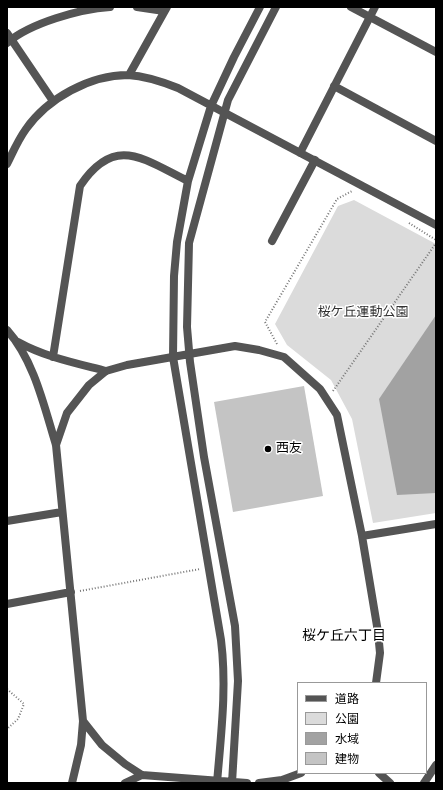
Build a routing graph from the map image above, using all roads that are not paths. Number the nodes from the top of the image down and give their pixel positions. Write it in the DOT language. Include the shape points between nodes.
graph roads {
  1 [pos="110,7"];
  2 [pos="137,7"];
  3 [pos="260,7"];
  4 [pos="276,7"];
  5 [pos="351,7"];
  6 [pos="375,7"];
  7 [pos="166,9"];
  8 [pos="370,17"];
  9 [pos="8,38"];
  10 [pos="436,52"];
  11 [pos="129,75"];
  12 [pos="334,86"];
  13 [pos="53,102"];
  14 [pos="211,106"];
  15 [pos="224,112"];
  16 [pos="436,141"];
  17 [pos="300,152"];
  18 [pos="316,160"];
  19 [pos="7,164"];
  20 [pos="188,181"];
  21 [pos="436,224"];
  22 [pos="272,241"];
  23 [pos="7,330"];
  24 [pos="18,342"];
  25 [pos="189,354"];
  26 [pos="173,357"];
  27 [pos="53,358"];
  28 [pos="106,371"];
  29 [pos="56,445"];
  30 [pos="62,512"];
  31 [pos="7,521"];
  32 [pos="436,524"];
  33 [pos="362,536"];
  34 [pos="71,592"];
  35 [pos="7,604"];
  36 [pos="376,682"];
  37 [pos="83,721"];
  38 [pos="436,765"];
  39 [pos="298,774"];
  40 [pos="380,774"];
  41 [pos="142,775"];
  42 [pos="217,781"];
  43 [pos="232,782"];
  44 [pos="72,783"];
  45 [pos="125,783"];
  46 [pos="247,783"];
  47 [pos="259,783"];
  48 [pos="390,783"];
  49 [pos="424,783"];
  1 -- 9 [label="street" via="63,16"];
  2 -- 7 [label="street"];
  3 -- 14 [label="street"];
  4 -- 15 [label="street" via="244,67"];
  5 -- 8 [label="street"];
  6 -- 8 [label="street"];
  7 -- 11 [label="street"];
  8 -- 10 [label="street"];
  8 -- 12 [label="street"];
  9 -- 13 [label="street"];
  11 -- 13 [label="street" via="102,78 83,85"];
  11 -- 14 [label="street" via="178,88"];
  12 -- 16 [label="street"];
  12 -- 17 [label="street"];
  13 -- 19 [label="street" via="27,128"];
  14 -- 15 [label="street"];
  14 -- 20 [label="street"];
  15 -- 17 [label="street"];
  15 -- 25 [label="street" via="189,243"];
  17 -- 18 [label="street"];
  18 -- 21 [label="street"];
  18 -- 22 [label="street"];
  20 -- 26 [label="street" via="174,276"];
  20 -- 27 [label="street" via="136,156 109,157 89,173 80,186"];
  23 -- 24 [label="street"];
  24 -- 27 [label="street"];
  24 -- 29 [label="street" via="44,406"];
  25 -- 26 [label="street"];
  25 -- 33 [label="street" via="235,346 259,350 284,357 309,378 328,399 337,415"];
  25 -- 43 [label="street" via="204,457 235,626 238,681"];
  26 -- 28 [label="street"];
  26 -- 42 [label="street" via="225,671"];
  27 -- 28 [label="street"];
  28 -- 29 [label="street" via="89,385 67,413"];
  29 -- 30 [label="street"];
  30 -- 31 [label="street"];
  30 -- 34 [label="street"];
  32 -- 33 [label="street"];
  33 -- 36 [label="street" via="378,632 380,653"];
  34 -- 35 [label="street"];
  34 -- 37 [label="street"];
  37 -- 41 [label="street" via="102,745"];
  37 -- 44 [label="street" via="81,745"];
  38 -- 49 [label="street"];
  39 -- 47 [label="street" via="282,780"];
  40 -- 48 [label="street"];
  41 -- 42 [label="street"];
  41 -- 45 [label="street"];
  42 -- 43 [label="street"];
  43 -- 46 [label="street"];
}
